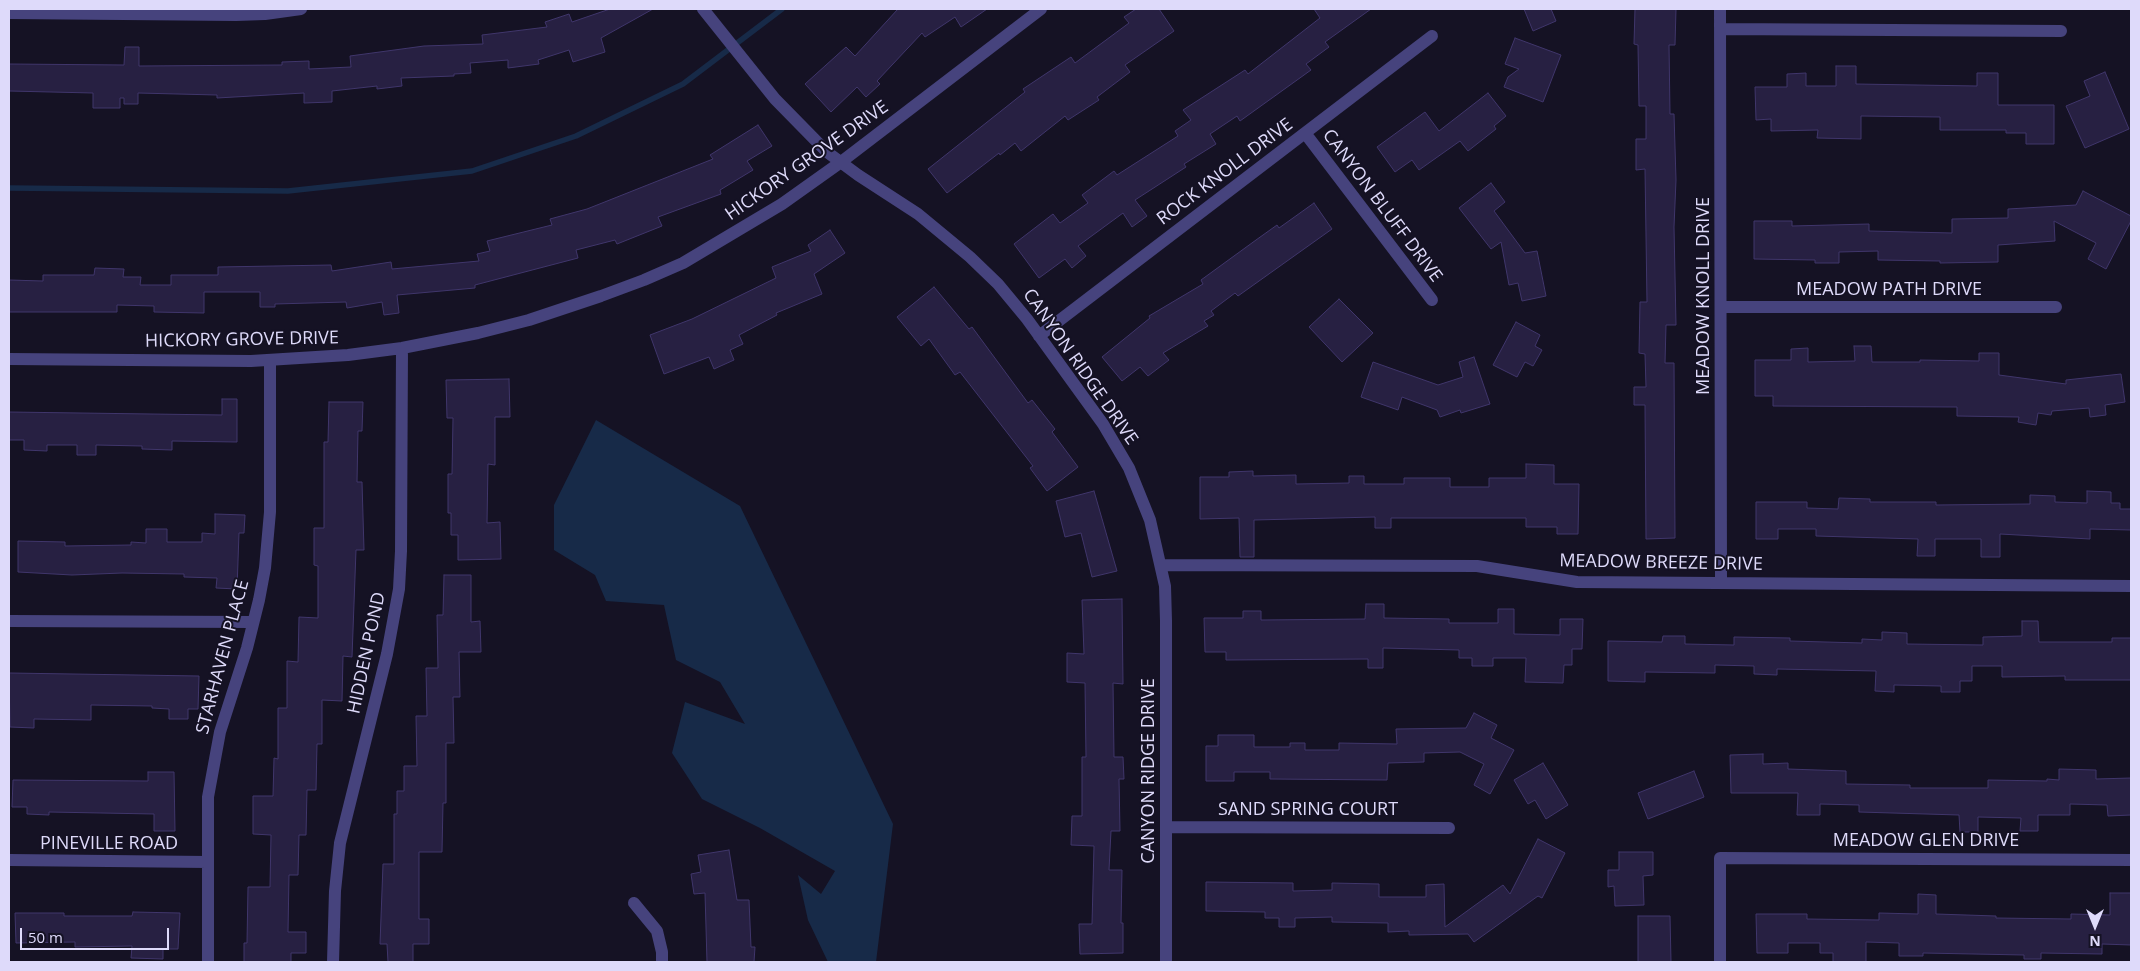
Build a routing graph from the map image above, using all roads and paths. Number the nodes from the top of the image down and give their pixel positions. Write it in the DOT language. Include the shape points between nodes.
graph roads {
  1 [pos="301,9"];
  2 [pos="703,9"];
  3 [pos="1041,9"];
  4 [pos="1720,9"];
  5 [pos="265,11"];
  6 [pos="9,13"];
  7 [pos="1721,29"];
  8 [pos="2061,31"];
  9 [pos="1432,36"];
  10 [pos="1305,133"];
  11 [pos="841,162"];
  12 [pos="1432,300"];
  13 [pos="1722,307"];
  14 [pos="2056,307"];
  15 [pos="1039,336"];
  16 [pos="402,348"];
  17 [pos="9,359"];
  18 [pos="270,360"];
  19 [pos="1161,565"];
  20 [pos="1721,583"];
  21 [pos="2131,586"];
  22 [pos="9,621"];
  23 [pos="253,622"];
  24 [pos="1166,827"];
  25 [pos="1449,828"];
  26 [pos="9,860"];
  27 [pos="2131,860"];
  28 [pos="208,862"];
  29 [pos="634,904"];
  30 [pos="208,962"];
  31 [pos="333,962"];
  32 [pos="662,962"];
  33 [pos="1166,962"];
  34 [pos="1720,962"];
  1 -- 5 [label="street"];
  2 -- 11 [label="street, CANYON RIDGE DRIVE" via="775,99"];
  3 -- 11 [label="street, HICKORY GROVE DRIVE"];
  4 -- 7 [label="street, MEADOW KNOLL DRIVE"];
  5 -- 6 [label="street"];
  7 -- 8 [label="street"];
  7 -- 13 [label="street, MEADOW KNOLL DRIVE"];
  9 -- 10 [label="street, ROCK KNOLL DRIVE"];
  10 -- 12 [label="street, CANYON BLUFF DRIVE"];
  10 -- 15 [label="street, ROCK KNOLL DRIVE"];
  11 -- 15 [label="street, CANYON RIDGE DRIVE" via="918,214 970,258 998,284"];
  11 -- 16 [label="street, HICKORY GROVE DRIVE" via="729,237 644,280 529,320"];
  13 -- 14 [label="street, MEADOW PATH DRIVE"];
  13 -- 20 [label="street, MEADOW KNOLL DRIVE"];
  15 -- 19 [label="street, CANYON RIDGE DRIVE" via="1103,424 1129,468 1150,520"];
  16 -- 18 [label="street, HICKORY GROVE DRIVE"];
  16 -- 31 [label="street, HIDDEN POND" via="399,590 387,654 340,843"];
  17 -- 18 [label="street, HICKORY GROVE DRIVE"];
  18 -- 23 [label="street, STARHAVEN PLACE" via="270,512 265,568"];
  19 -- 20 [label="street, MEADOW BREEZE DRIVE" via="1477,566 1577,582"];
  19 -- 24 [label="street, CANYON RIDGE DRIVE" via="1166,621"];
  20 -- 21 [label="street, MEADOW BREEZE DRIVE"];
  22 -- 23 [label="street"];
  23 -- 28 [label="street, STARHAVEN PLACE" via="220,732 212,771 208,797"];
  24 -- 25 [label="street, SAND SPRING COURT"];
  24 -- 33 [label="street, CANYON RIDGE DRIVE"];
  26 -- 28 [label="street, PINEVILLE ROAD"];
  27 -- 34 [label="street, MEADOW GLEN DRIVE" via="1720,858"];
  28 -- 30 [label="street, STARHAVEN PLACE"];
  29 -- 32 [label="street" via="657,931"];
}
